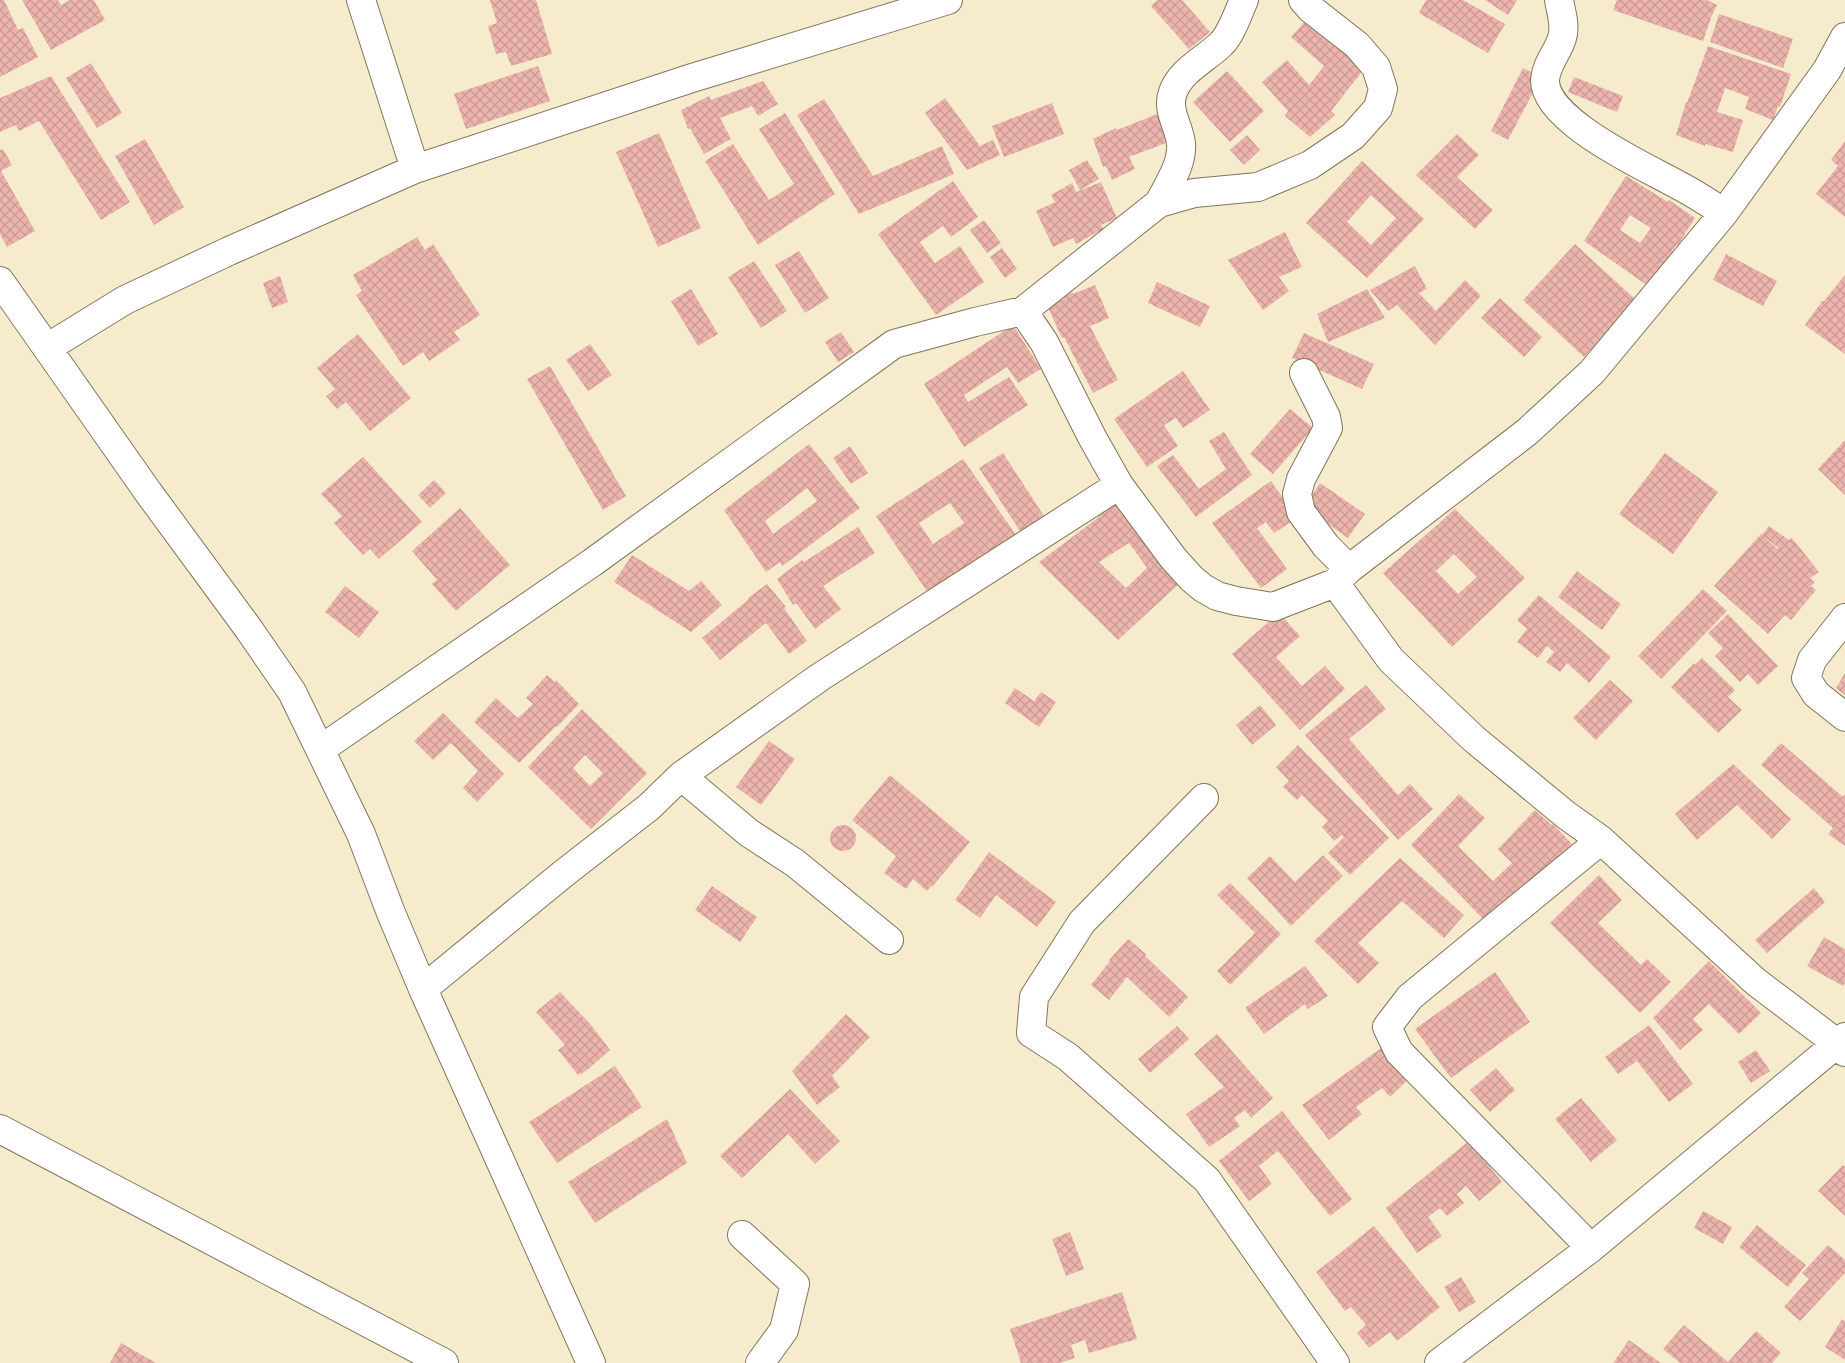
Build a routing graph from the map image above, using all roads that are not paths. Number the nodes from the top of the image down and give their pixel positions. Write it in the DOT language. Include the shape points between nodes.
graph roads {
  1 [pos="361,0"];
  2 [pos="948,0"];
  3 [pos="1244,0"];
  4 [pos="1303,0"];
  5 [pos="1559,0"];
  6 [pos="1845,37"];
  7 [pos="1836,76"];
  8 [pos="415,170"];
  9 [pos="1159,203"];
  10 [pos="1724,212"];
  11 [pos="0,281"];
  12 [pos="1023,311"];
  13 [pos="47,348"];
  14 [pos="1304,373"];
  15 [pos="1119,485"];
  16 [pos="1342,576"];
  17 [pos="1845,618"];
  18 [pos="1845,717"];
  19 [pos="321,749"];
  20 [pos="681,776"];
  21 [pos="1204,798"];
  22 [pos="1601,840"];
  23 [pos="889,940"];
  24 [pos="424,990"];
  25 [pos="1843,1044"];
  26 [pos="0,1129"];
  27 [pos="742,1234"];
  28 [pos="1591,1248"];
  29 [pos="444,1363"];
  30 [pos="591,1363"];
  31 [pos="760,1363"];
  32 [pos="1335,1363"];
  33 [pos="1439,1363"];
  1 -- 8 [label="street"];
  2 -- 8 [label="street" via="692,78"];
  3 -- 9 [label="street" via="1223,43 1185,74 1174,89 1170,99 1181,142 1180,157"];
  4 -- 9 [label="street" via="1357,46 1376,67 1383,89 1378,108 1353,136 1310,165 1258,187 1194,193"];
  5 -- 10 [label="street" via="1564,26 1545,80 1549,97 1567,118 1594,138"];
  6 -- 7 [label="street"];
  7 -- 10 [label="street"];
  8 -- 13 [label="street" via="125,300"];
  9 -- 12 [label="street"];
  10 -- 16 [label="street" via="1592,372 1528,432"];
  11 -- 13 [label="street"];
  12 -- 15 [label="street" via="1044,342"];
  12 -- 19 [label="street" via="894,344 593,562"];
  13 -- 19 [label="street" via="292,692"];
  14 -- 16 [label="street" via="1326,417 1328,428 1301,479 1298,494 1301,512 1326,546"];
  15 -- 16 [label="street" via="1173,558 1191,578 1217,596 1274,607"];
  15 -- 20 [label="street" via="820,677"];
  16 -- 22 [label="street" via="1391,660 1474,739"];
  17 -- 18 [label="street" via="1812,660 1806,678 1816,694"];
  19 -- 24 [label="street" via="361,834"];
  20 -- 23 [label="street" via="749,833 795,863"];
  20 -- 24 [label="street" via="649,807"];
  21 -- 32 [label="street" via="1082,922 1034,997 1031,1033 1068,1057 1207,1180"];
  22 -- 25 [label="street" via="1756,982"];
  22 -- 28 [label="street" via="1410,997 1387,1027 1399,1052"];
  24 -- 30 [label="street"];
  25 -- 28 [label="street"];
  26 -- 29 [label="street"];
  27 -- 31 [label="street" via="795,1284 784,1330"];
  28 -- 33 [label="street"];
}
